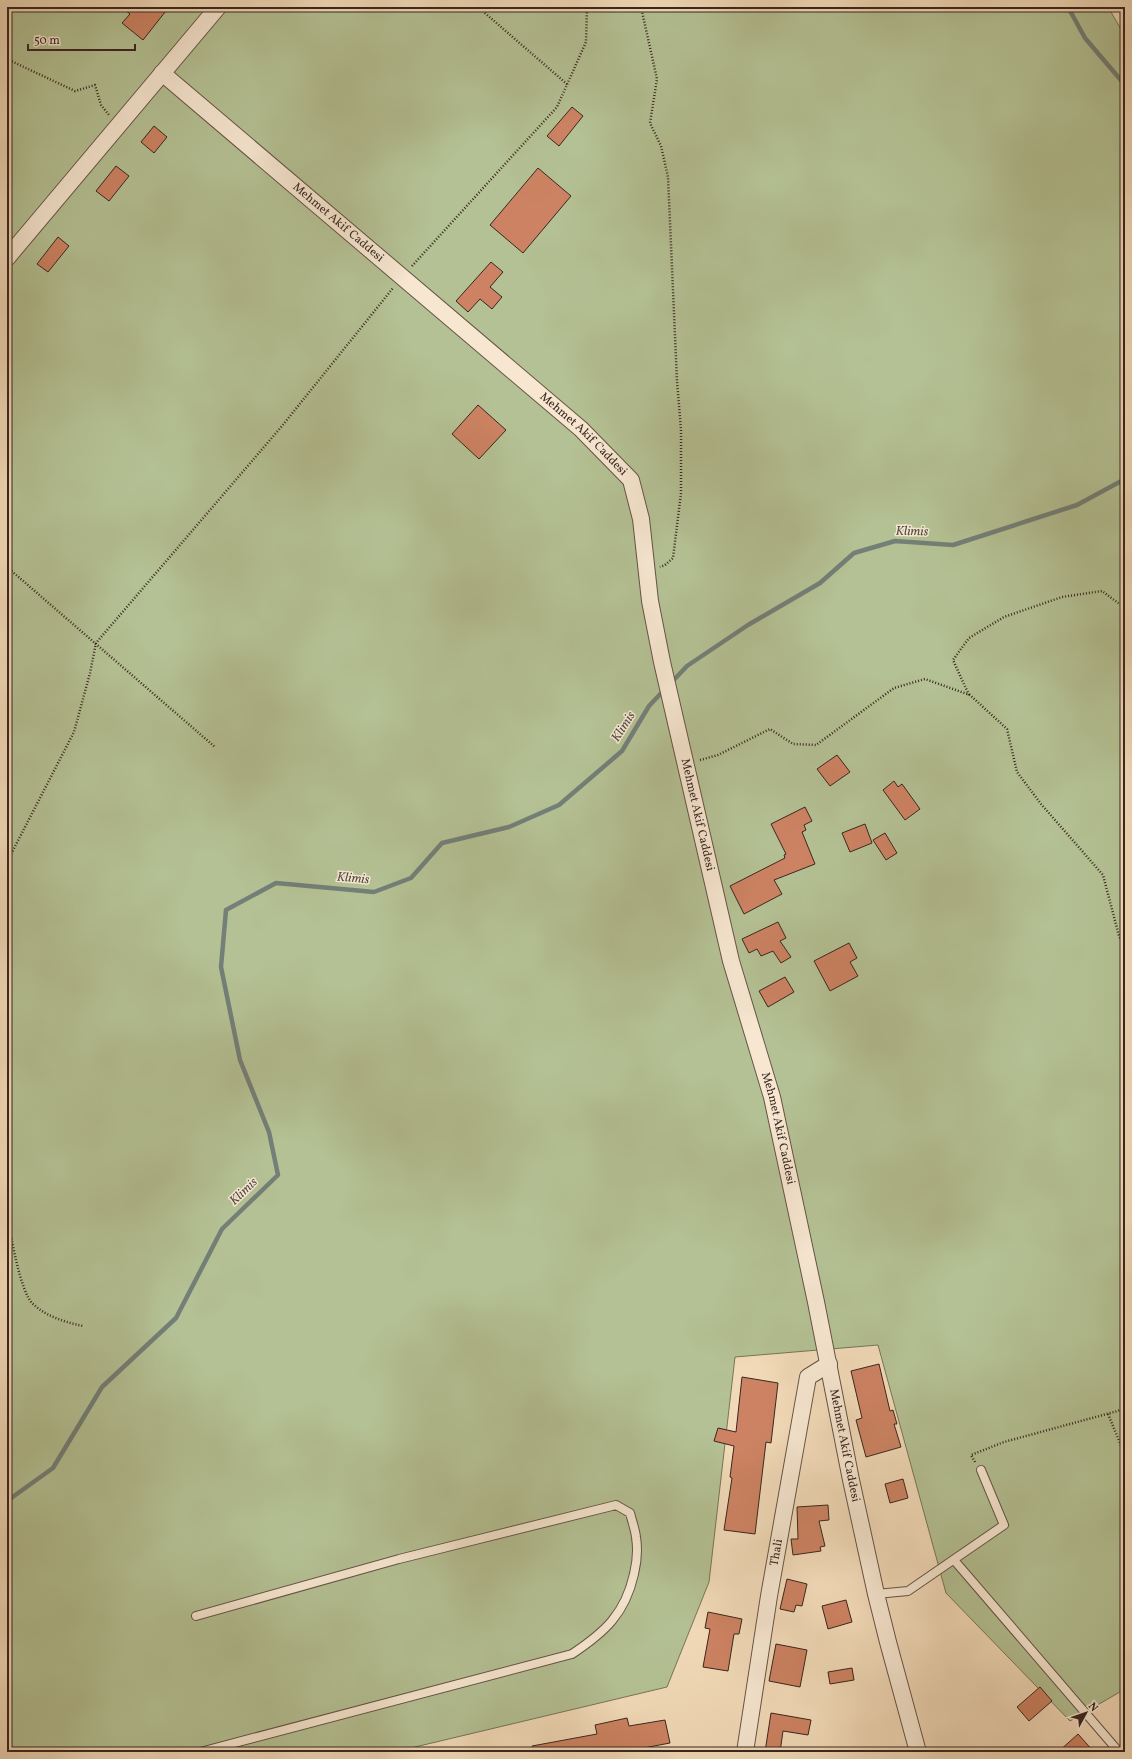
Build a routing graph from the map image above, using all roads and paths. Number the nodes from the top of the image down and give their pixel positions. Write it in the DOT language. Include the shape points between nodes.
graph roads {
  1 [pos="218,7"];
  2 [pos="478,7"];
  3 [pos="587,7"];
  4 [pos="641,7"];
  5 [pos="7,58"];
  6 [pos="162,73"];
  7 [pos="568,85"];
  8 [pos="118,126"];
  9 [pos="7,258"];
  10 [pos="402,278"];
  11 [pos="7,567"];
  12 [pos="647,570"];
  13 [pos="1125,608"];
  14 [pos="96,643"];
  15 [pos="970,695"];
  16 [pos="215,747"];
  17 [pos="686,764"];
  18 [pos="7,862"];
  19 [pos="1125,947"];
  20 [pos="7,1215"];
  21 [pos="83,1326"];
  22 [pos="829,1364"];
  23 [pos="1125,1410"];
  24 [pos="1108,1414"];
  25 [pos="1125,1455"];
  26 [pos="980,1470"];
  27 [pos="954,1560"];
  28 [pos="876,1594"];
  29 [pos="196,1616"];
  30 [pos="200,1752"];
  31 [pos="745,1752"];
  32 [pos="918,1752"];
  33 [pos="1118,1752"];
  1 -- 6 [label="street"];
  2 -- 7 [label="path"];
  3 -- 7 [label="path" via="586,42"];
  4 -- 12 [label="path" via="657,79 650,123 661,146 668,177 681,430 681,493 673,558 665,565"];
  5 -- 8 [label="path" via="75,91 95,85 101,106"];
  6 -- 8 [label="street"];
  6 -- 10 [label="street, Mehmet Akif Caddesi"];
  7 -- 10 [label="path" via="557,107"];
  8 -- 9 [label="street"];
  10 -- 12 [label="street, Mehmet Akif Caddesi" via="581,429 631,480 641,519"];
  10 -- 14 [label="path" via="282,426"];
  11 -- 14 [label="path"];
  12 -- 17 [label="street, Mehmet Akif Caddesi" via="650,601 662,662"];
  13 -- 15 [label="path" via="1102,591 1062,597 1004,617 969,638 953,660"];
  14 -- 16 [label="path"];
  14 -- 18 [label="path" via="74,732"];
  15 -- 17 [label="path" via="925,679 894,688 816,745 793,744 770,729 718,755"];
  15 -- 19 [label="path" via="1007,729 1017,772 1041,804 1103,875 1119,936"];
  17 -- 22 [label="street, Mehmet Akif Caddesi" via="732,961 772,1097"];
  20 -- 21 [label="path" via="23,1287 32,1303 58,1320"];
  22 -- 28 [label="street, Mehmet Akif Caddesi"];
  22 -- 31 [label="street, Thali" via="808,1377"];
  23 -- 24 [label="path"];
  24 -- 25 [label="path"];
  24 -- 26 [label="path" via="1004,1442 971,1455"];
  26 -- 27 [label="lane" via="1004,1525"];
  27 -- 28 [label="lane" via="908,1591"];
  27 -- 33 [label="lane"];
  28 -- 32 [label="street, Mehmet Akif Caddesi"];
  29 -- 30 [label="lane" via="399,1560 616,1505 630,1513 636,1538 637,1560 630,1592 620,1611 595,1638 572,1654"];
}
